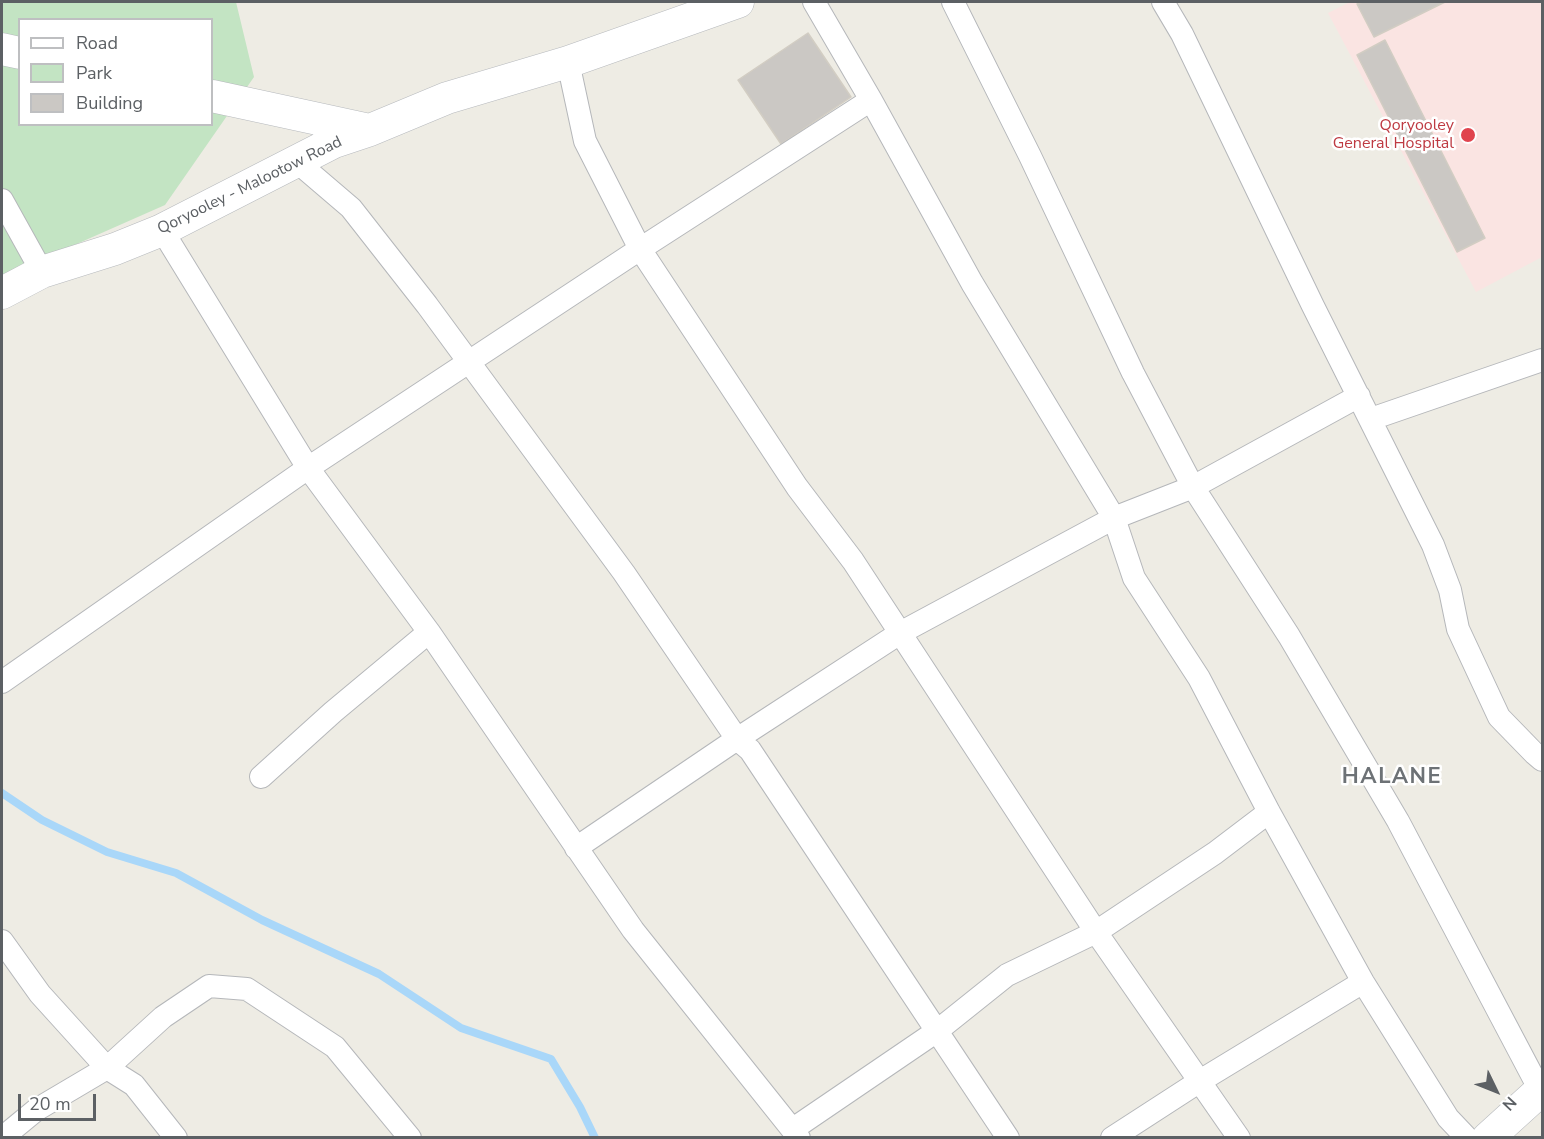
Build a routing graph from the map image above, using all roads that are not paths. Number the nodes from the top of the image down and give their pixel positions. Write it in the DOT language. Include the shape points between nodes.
graph roads {
  1 [pos="738,2"];
  2 [pos="814,2"];
  3 [pos="953,2"];
  4 [pos="1163,2"];
  5 [pos="2,50"];
  6 [pos="18,53"];
  7 [pos="568,62"];
  8 [pos="213,96"];
  9 [pos="871,100"];
  10 [pos="370,130"];
  11 [pos="296,161"];
  12 [pos="2,200"];
  13 [pos="162,230"];
  14 [pos="640,249"];
  15 [pos="42,272"];
  16 [pos="2,293"];
  17 [pos="469,361"];
  18 [pos="1541,364"];
  19 [pos="1359,396"];
  20 [pos="1371,419"];
  21 [pos="308,468"];
  22 [pos="1193,487"];
  23 [pos="1114,518"];
  24 [pos="429,632"];
  25 [pos="900,633"];
  26 [pos="2,682"];
  27 [pos="737,739"];
  28 [pos="1542,760"];
  29 [pos="261,777"];
  30 [pos="1269,812"];
  31 [pos="576,848"];
  32 [pos="1096,932"];
  33 [pos="2,941"];
  34 [pos="1363,982"];
  35 [pos="937,1031"];
  36 [pos="107,1068"];
  37 [pos="1200,1081"];
  38 [pos="1542,1091"];
  39 [pos="796,1133"];
  40 [pos="2,1137"];
  41 [pos="176,1137"];
  42 [pos="410,1137"];
  43 [pos="1008,1137"];
  44 [pos="1112,1137"];
  45 [pos="1239,1137"];
  46 [pos="1467,1137"];
  47 [pos="1488,1137"];
  1 -- 7 [label="street, Qoryooley - Malootow Road"];
  2 -- 9 [label="street"];
  3 -- 22 [label="street" via="1133,373"];
  4 -- 19 [label="street"];
  5 -- 6 [label="street"];
  7 -- 10 [label="street, Qoryooley - Malootow Road" via="447,99"];
  7 -- 14 [label="street" via="585,141"];
  8 -- 10 [label="street"];
  9 -- 14 [label="street"];
  9 -- 23 [label="street" via="972,283"];
  10 -- 11 [label="street, Qoryooley - Malootow Road" via="334,141"];
  11 -- 13 [label="street, Qoryooley - Malootow Road"];
  11 -- 17 [label="street" via="351,208"];
  12 -- 15 [label="street"];
  13 -- 15 [label="street, Qoryooley - Malootow Road"];
  13 -- 21 [label="street"];
  14 -- 17 [label="street"];
  14 -- 25 [label="street" via="797,487 853,561"];
  15 -- 16 [label="street, Qoryooley - Malootow Road"];
  17 -- 21 [label="street"];
  17 -- 27 [label="street" via="624,573"];
  18 -- 20 [label="street"];
  19 -- 20 [label="street"];
  19 -- 22 [label="street"];
  20 -- 28 [label="street" via="1433,545 1458,629 1499,717"];
  21 -- 24 [label="street"];
  21 -- 26 [label="street"];
  22 -- 23 [label="street"];
  22 -- 38 [label="street" via="1289,636 1398,821"];
  23 -- 25 [label="street"];
  23 -- 30 [label="street" via="1134,578 1199,678"];
  24 -- 29 [label="street"];
  24 -- 31 [label="street"];
  25 -- 27 [label="street"];
  25 -- 32 [label="street"];
  27 -- 31 [label="street"];
  27 -- 35 [label="street" via="750,750"];
  30 -- 32 [label="street"];
  30 -- 34 [label="street"];
  31 -- 39 [label="street" via="633,930"];
  32 -- 35 [label="street" via="1007,975"];
  32 -- 37 [label="street"];
  33 -- 36 [label="street" via="40,994"];
  34 -- 37 [label="street"];
  34 -- 46 [label="street" via="1448,1118"];
  35 -- 39 [label="street"];
  35 -- 43 [label="street"];
  36 -- 40 [label="street" via="36,1110"];
  36 -- 41 [label="street" via="134,1085"];
  36 -- 42 [label="street" via="163,1017 209,986 247,989 335,1047"];
  37 -- 44 [label="street"];
  37 -- 45 [label="street"];
  38 -- 47 [label="street"];
}
